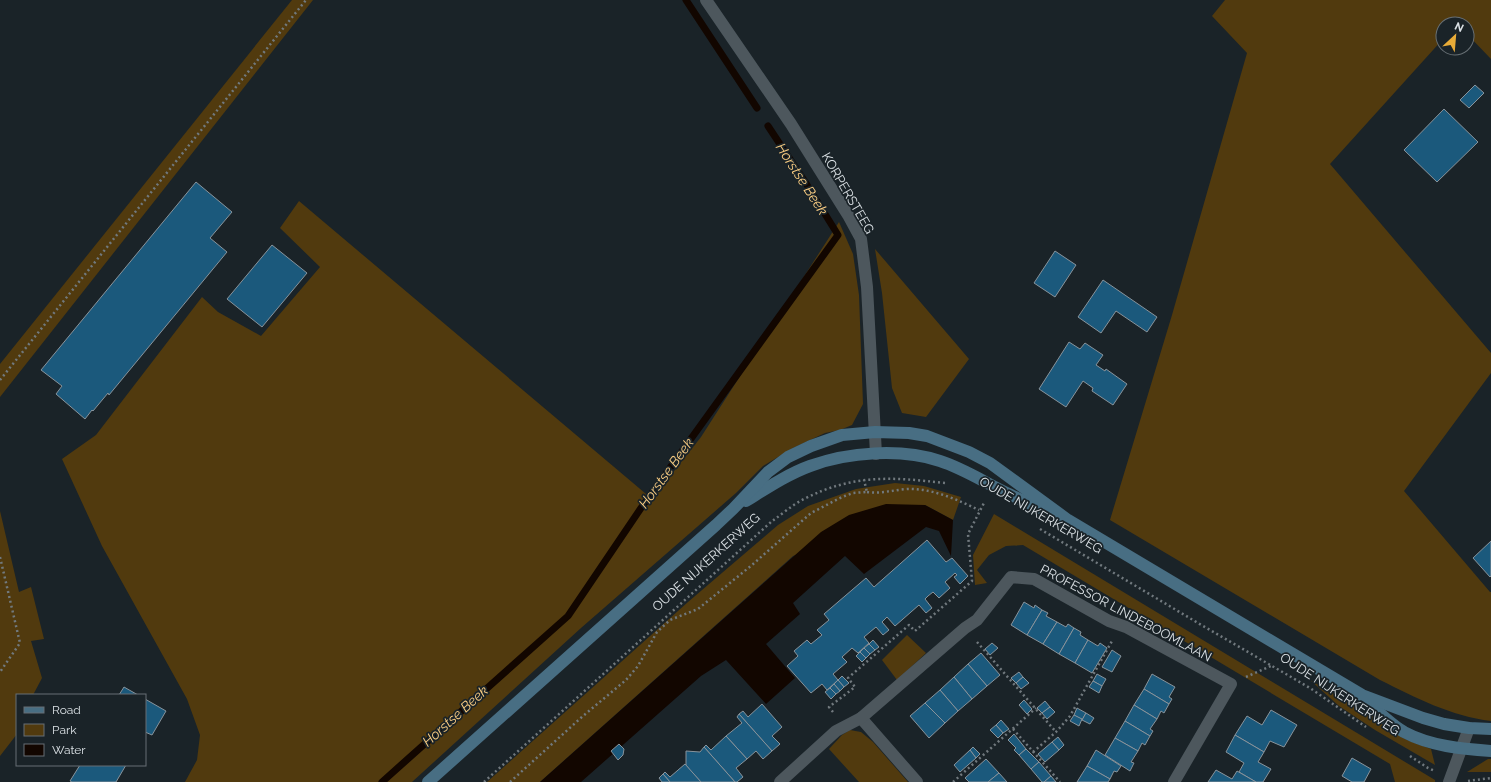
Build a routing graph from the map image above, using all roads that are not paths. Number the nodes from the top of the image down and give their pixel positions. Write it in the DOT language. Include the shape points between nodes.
graph roads {
  1 [pos="706,0"];
  2 [pos="875,432"];
  3 [pos="876,454"];
  4 [pos="734,509"];
  5 [pos="1068,520"];
  6 [pos="1362,695"];
  7 [pos="861,718"];
  8 [pos="1469,728"];
  9 [pos="1491,729"];
  10 [pos="1462,749"];
  11 [pos="1491,751"];
  12 [pos="428,782"];
  13 [pos="780,782"];
  14 [pos="918,782"];
  15 [pos="1174,782"];
  16 [pos="1449,782"];
  1 -- 2 [label="street, KORPERSTEEG" via="791,124 861,240 868,287"];
  2 -- 3 [label="street, KORPERSTEEG"];
  2 -- 4 [label="street, OUDE NIJKERKERWEG" via="842,435 788,457 768,472"];
  2 -- 5 [label="street, OUDE NIJKERKERWEG" via="927,436 969,452 990,463"];
  3 -- 4 [label="street, OUDE NIJKERKERWEG" via="847,456 811,465"];
  3 -- 5 [label="street, OUDE NIJKERKERWEG" via="914,455 938,461"];
  4 -- 12 [label="street, OUDE NIJKERKERWEG"];
  5 -- 6 [label="street, OUDE NIJKERKERWEG"];
  6 -- 8 [label="street, OUDE NIJKERKERWEG" via="1423,718"];
  6 -- 10 [label="street, OUDE NIJKERKERWEG" via="1380,714 1404,732 1433,743"];
  7 -- 13 [label="street, PROFESSOR LINDEBOOMLAAN" via="836,731"];
  7 -- 14 [label="street"];
  7 -- 15 [label="street, PROFESSOR LINDEBOOMLAAN" via="977,620 1011,577 1034,579 1231,684"];
  8 -- 9 [label="street, OUDE NIJKERKERWEG"];
  8 -- 10 [label="street"];
  10 -- 11 [label="street, OUDE NIJKERKERWEG"];
  10 -- 16 [label="street"];
}
